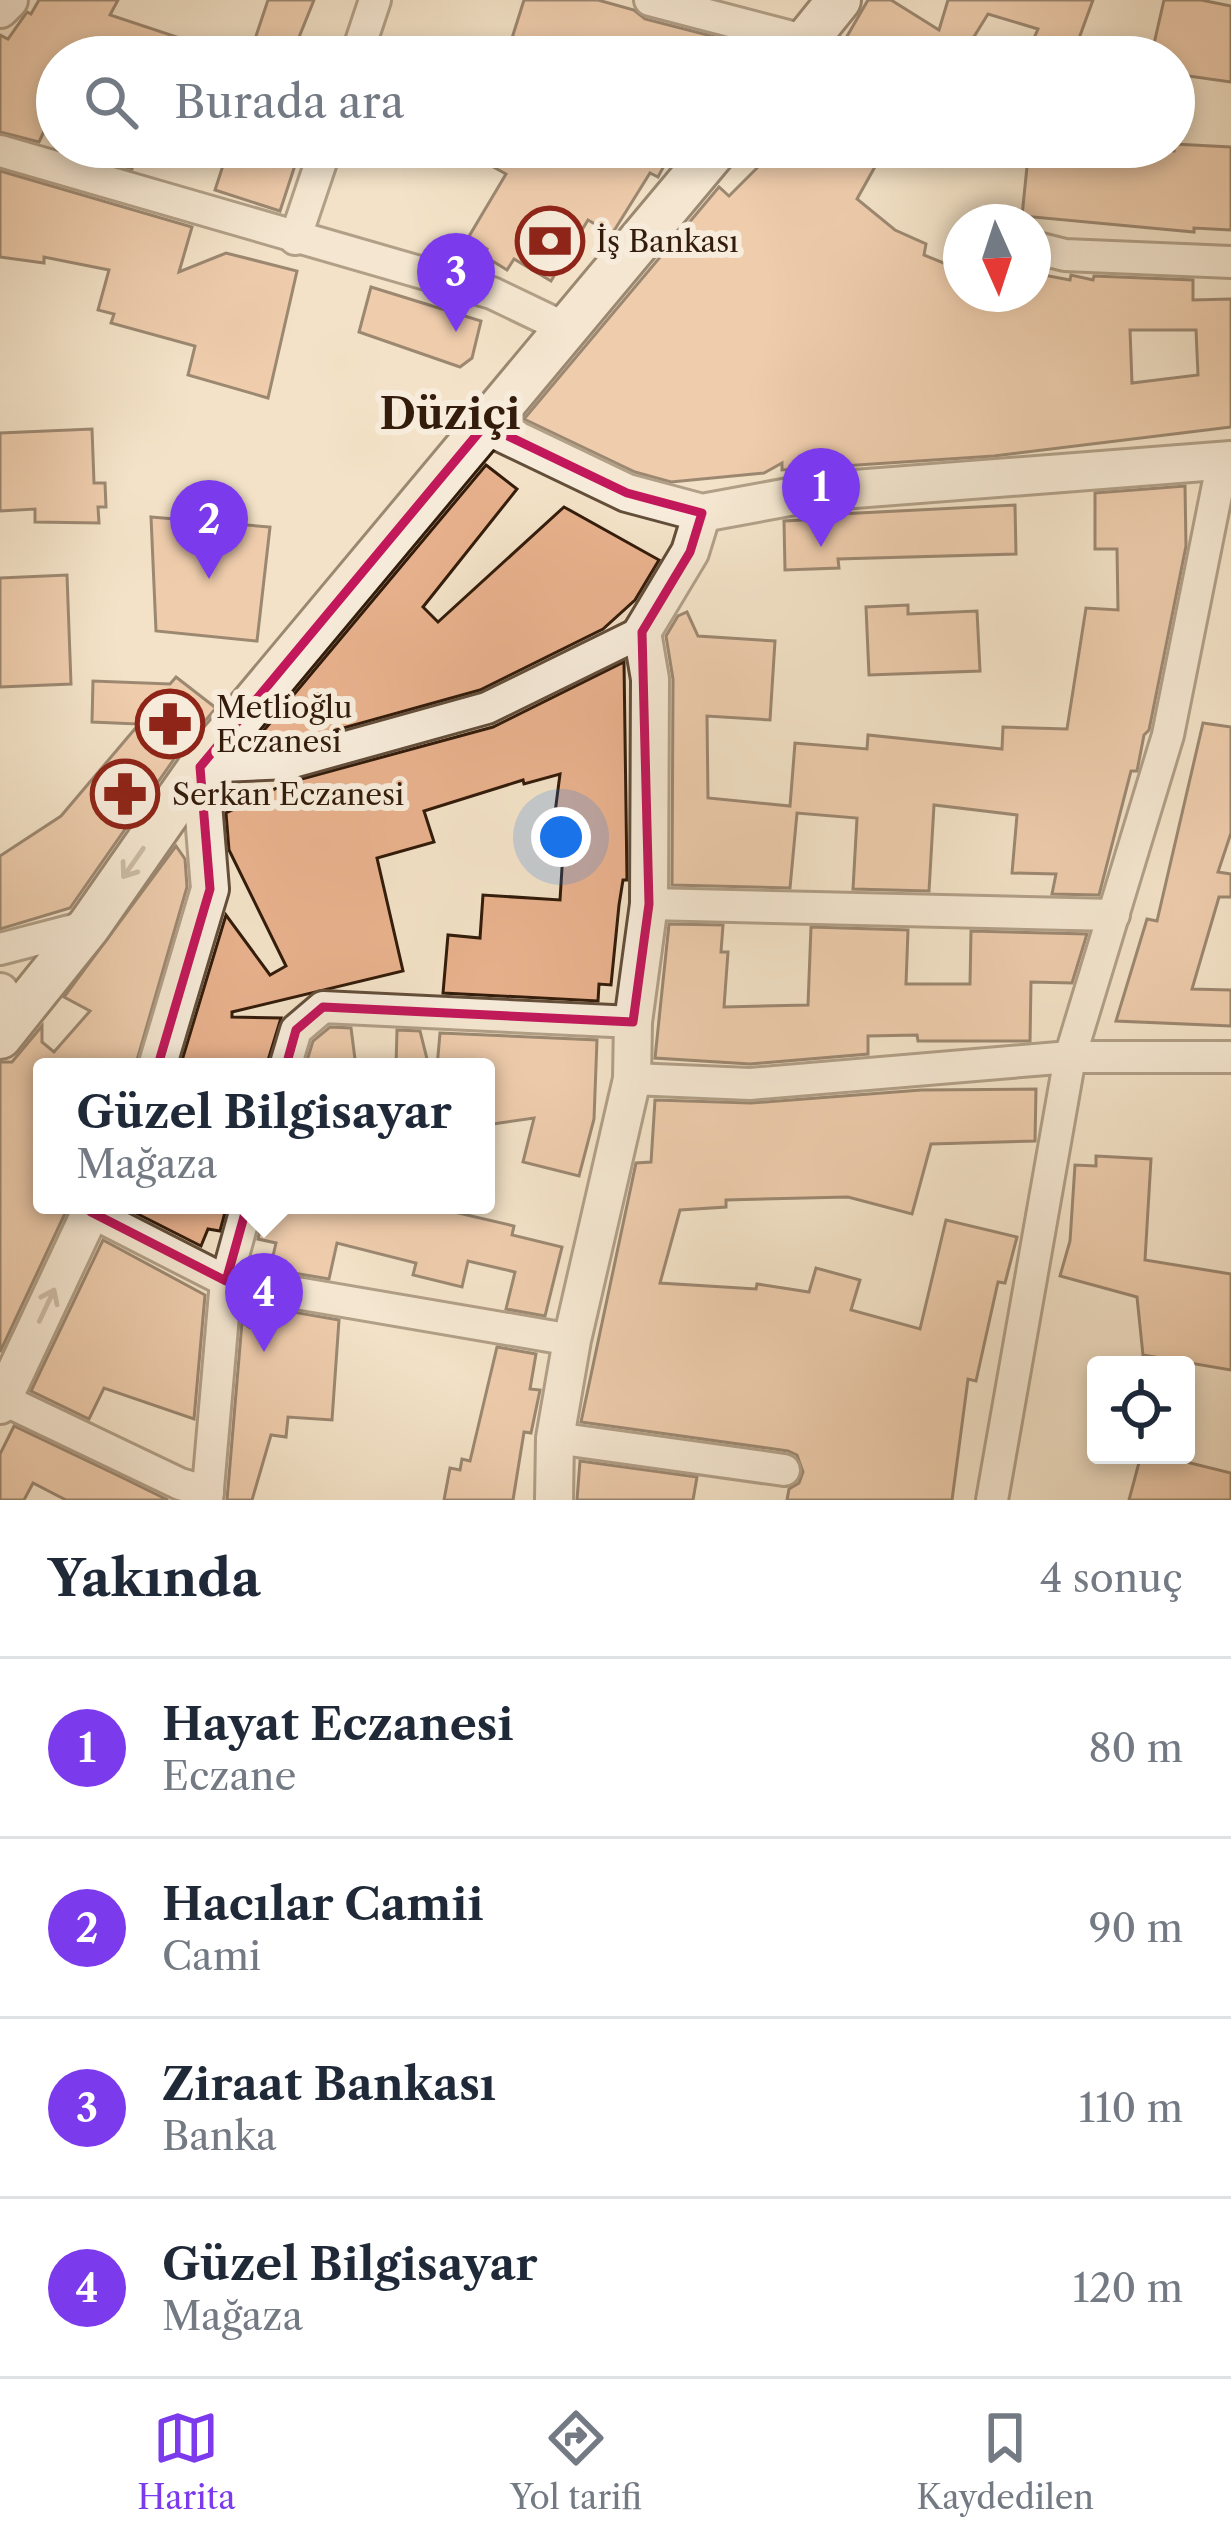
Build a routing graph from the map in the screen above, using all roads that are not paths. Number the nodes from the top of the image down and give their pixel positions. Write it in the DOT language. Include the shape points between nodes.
graph roads {
  1 [pos="8,0"];
  2 [pos="376,0"];
  3 [pos="650,0"];
  4 [pos="839,0"];
  5 [pos="0,9"];
  6 [pos="363,36"];
  7 [pos="760,36"];
  8 [pos="810,36"];
  9 [pos="0,151"];
  10 [pos="36,162"];
  11 [pos="57,168"];
  12 [pos="319,168"];
  13 [pos="700,168"];
  14 [pos="296,239"];
  15 [pos="1051,252"];
  16 [pos="1231,262"];
  17 [pos="566,328"];
  18 [pos="485,425"];
  19 [pos="1227,460"];
  20 [pos="702,513"];
  21 [pos="642,632"];
  22 [pos="200,767"];
  23 [pos="649,904"];
  24 [pos="1114,915"];
  25 [pos="89,926"];
  26 [pos="0,949"];
  27 [pos="5,1016"];
  28 [pos="633,1022"];
  29 [pos="1231,1057"];
  30 [pos="160,1058"];
  31 [pos="288,1058"];
  32 [pos="1070,1058"];
  33 [pos="632,1079"];
  34 [pos="91,1214"];
  35 [pos="102,1214"];
  36 [pos="245,1214"];
  37 [pos="226,1281"];
  38 [pos="572,1340"];
  39 [pos="1,1401"];
  40 [pos="555,1438"];
  41 [pos="784,1470"];
  42 [pos="207,1496"];
  43 [pos="554,1500"];
  44 [pos="992,1500"];
  1 -- 5 [label="street"];
  2 -- 6 [label="street"];
  3 -- 7 [label="street"];
  4 -- 8 [label="main road"];
  9 -- 10 [label="street"];
  11 -- 14 [label="street"];
  12 -- 14 [label="street"];
  13 -- 17 [label="main road"];
  14 -- 17 [label="street" via="492,293"];
  15 -- 16 [label="street"];
  17 -- 18 [label="main road"];
  18 -- 20 [label="street" via="627,493"];
  18 -- 22 [label="main road"];
  19 -- 20 [label="street" via="816,492"];
  19 -- 24 [label="street" via="1168,735"];
  20 -- 21 [label="street" via="690,552"];
  21 -- 22 [label="street" via="488,708 289,763"];
  21 -- 23 [label="street" via="650,679"];
  22 -- 25 [label="main road, one-way"];
  22 -- 30 [label="street" via="210,889"];
  23 -- 24 [label="street"];
  23 -- 28 [label="street"];
  24 -- 32 [label="street"];
  25 -- 26 [label="street"];
  25 -- 27 [label="main road"];
  28 -- 31 [label="street" via="323,1007 296,1030"];
  28 -- 33 [label="street"];
  29 -- 32 [label="street"];
  32 -- 33 [label="street" via="750,1084"];
  32 -- 44 [label="street"];
  33 -- 38 [label="street"];
  39 -- 34 [label="street, one-way"];
  35 -- 37 [label="street"];
  36 -- 37 [label="street"];
  37 -- 38 [label="street"];
  37 -- 42 [label="street"];
  38 -- 40 [label="street"];
  39 -- 42 [label="street"];
  40 -- 41 [label="street"];
  40 -- 43 [label="street"];
}
